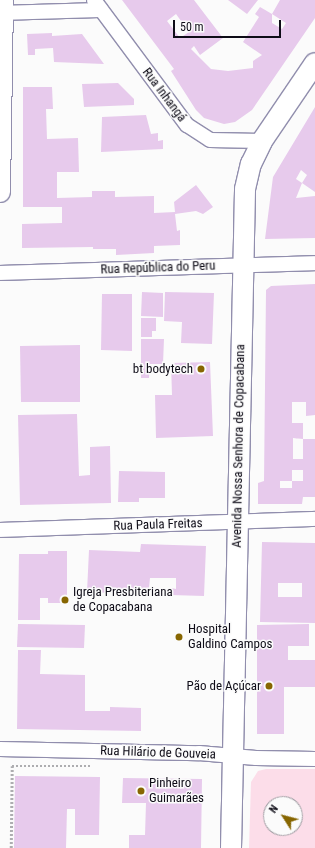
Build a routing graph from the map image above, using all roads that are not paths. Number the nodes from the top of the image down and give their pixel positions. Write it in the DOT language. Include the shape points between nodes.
graph roads {
  1 [pos="97,5"];
  2 [pos="2,9"];
  3 [pos="315,63"];
  4 [pos="262,142"];
  5 [pos="0,192"];
  6 [pos="315,263"];
  7 [pos="243,266"];
  8 [pos="0,273"];
  9 [pos="315,519"];
  10 [pos="238,523"];
  11 [pos="0,530"];
  12 [pos="0,749"];
  13 [pos="232,756"];
  14 [pos="315,759"];
  15 [pos="231,848"];
  1 -- 2 [label="street"];
  1 -- 4 [label="street, Rua Inhangá" via="187,125 199,135 222,142"];
  2 -- 5 [label="main road"];
  3 -- 4 [label="main road, Avenida Nossa Senhora de Copacabana"];
  4 -- 7 [label="main road, Avenida Nossa Senhora de Copacabana" via="251,164 245,188"];
  6 -- 7 [label="street, Rua República do Peru"];
  7 -- 8 [label="street, Rua República do Peru"];
  7 -- 10 [label="main road, Avenida Nossa Senhora de Copacabana"];
  9 -- 10 [label="street, Rua Paula Freitas"];
  10 -- 11 [label="street, Rua Paula Freitas"];
  10 -- 13 [label="main road, Avenida Nossa Senhora de Copacabana"];
  12 -- 13 [label="street, Rua Hilário de Gouveia" via="199,753"];
  13 -- 14 [label="street, Rua Hilário de Gouveia"];
  13 -- 15 [label="main road, Avenida Nossa Senhora de Copacabana"];
}
